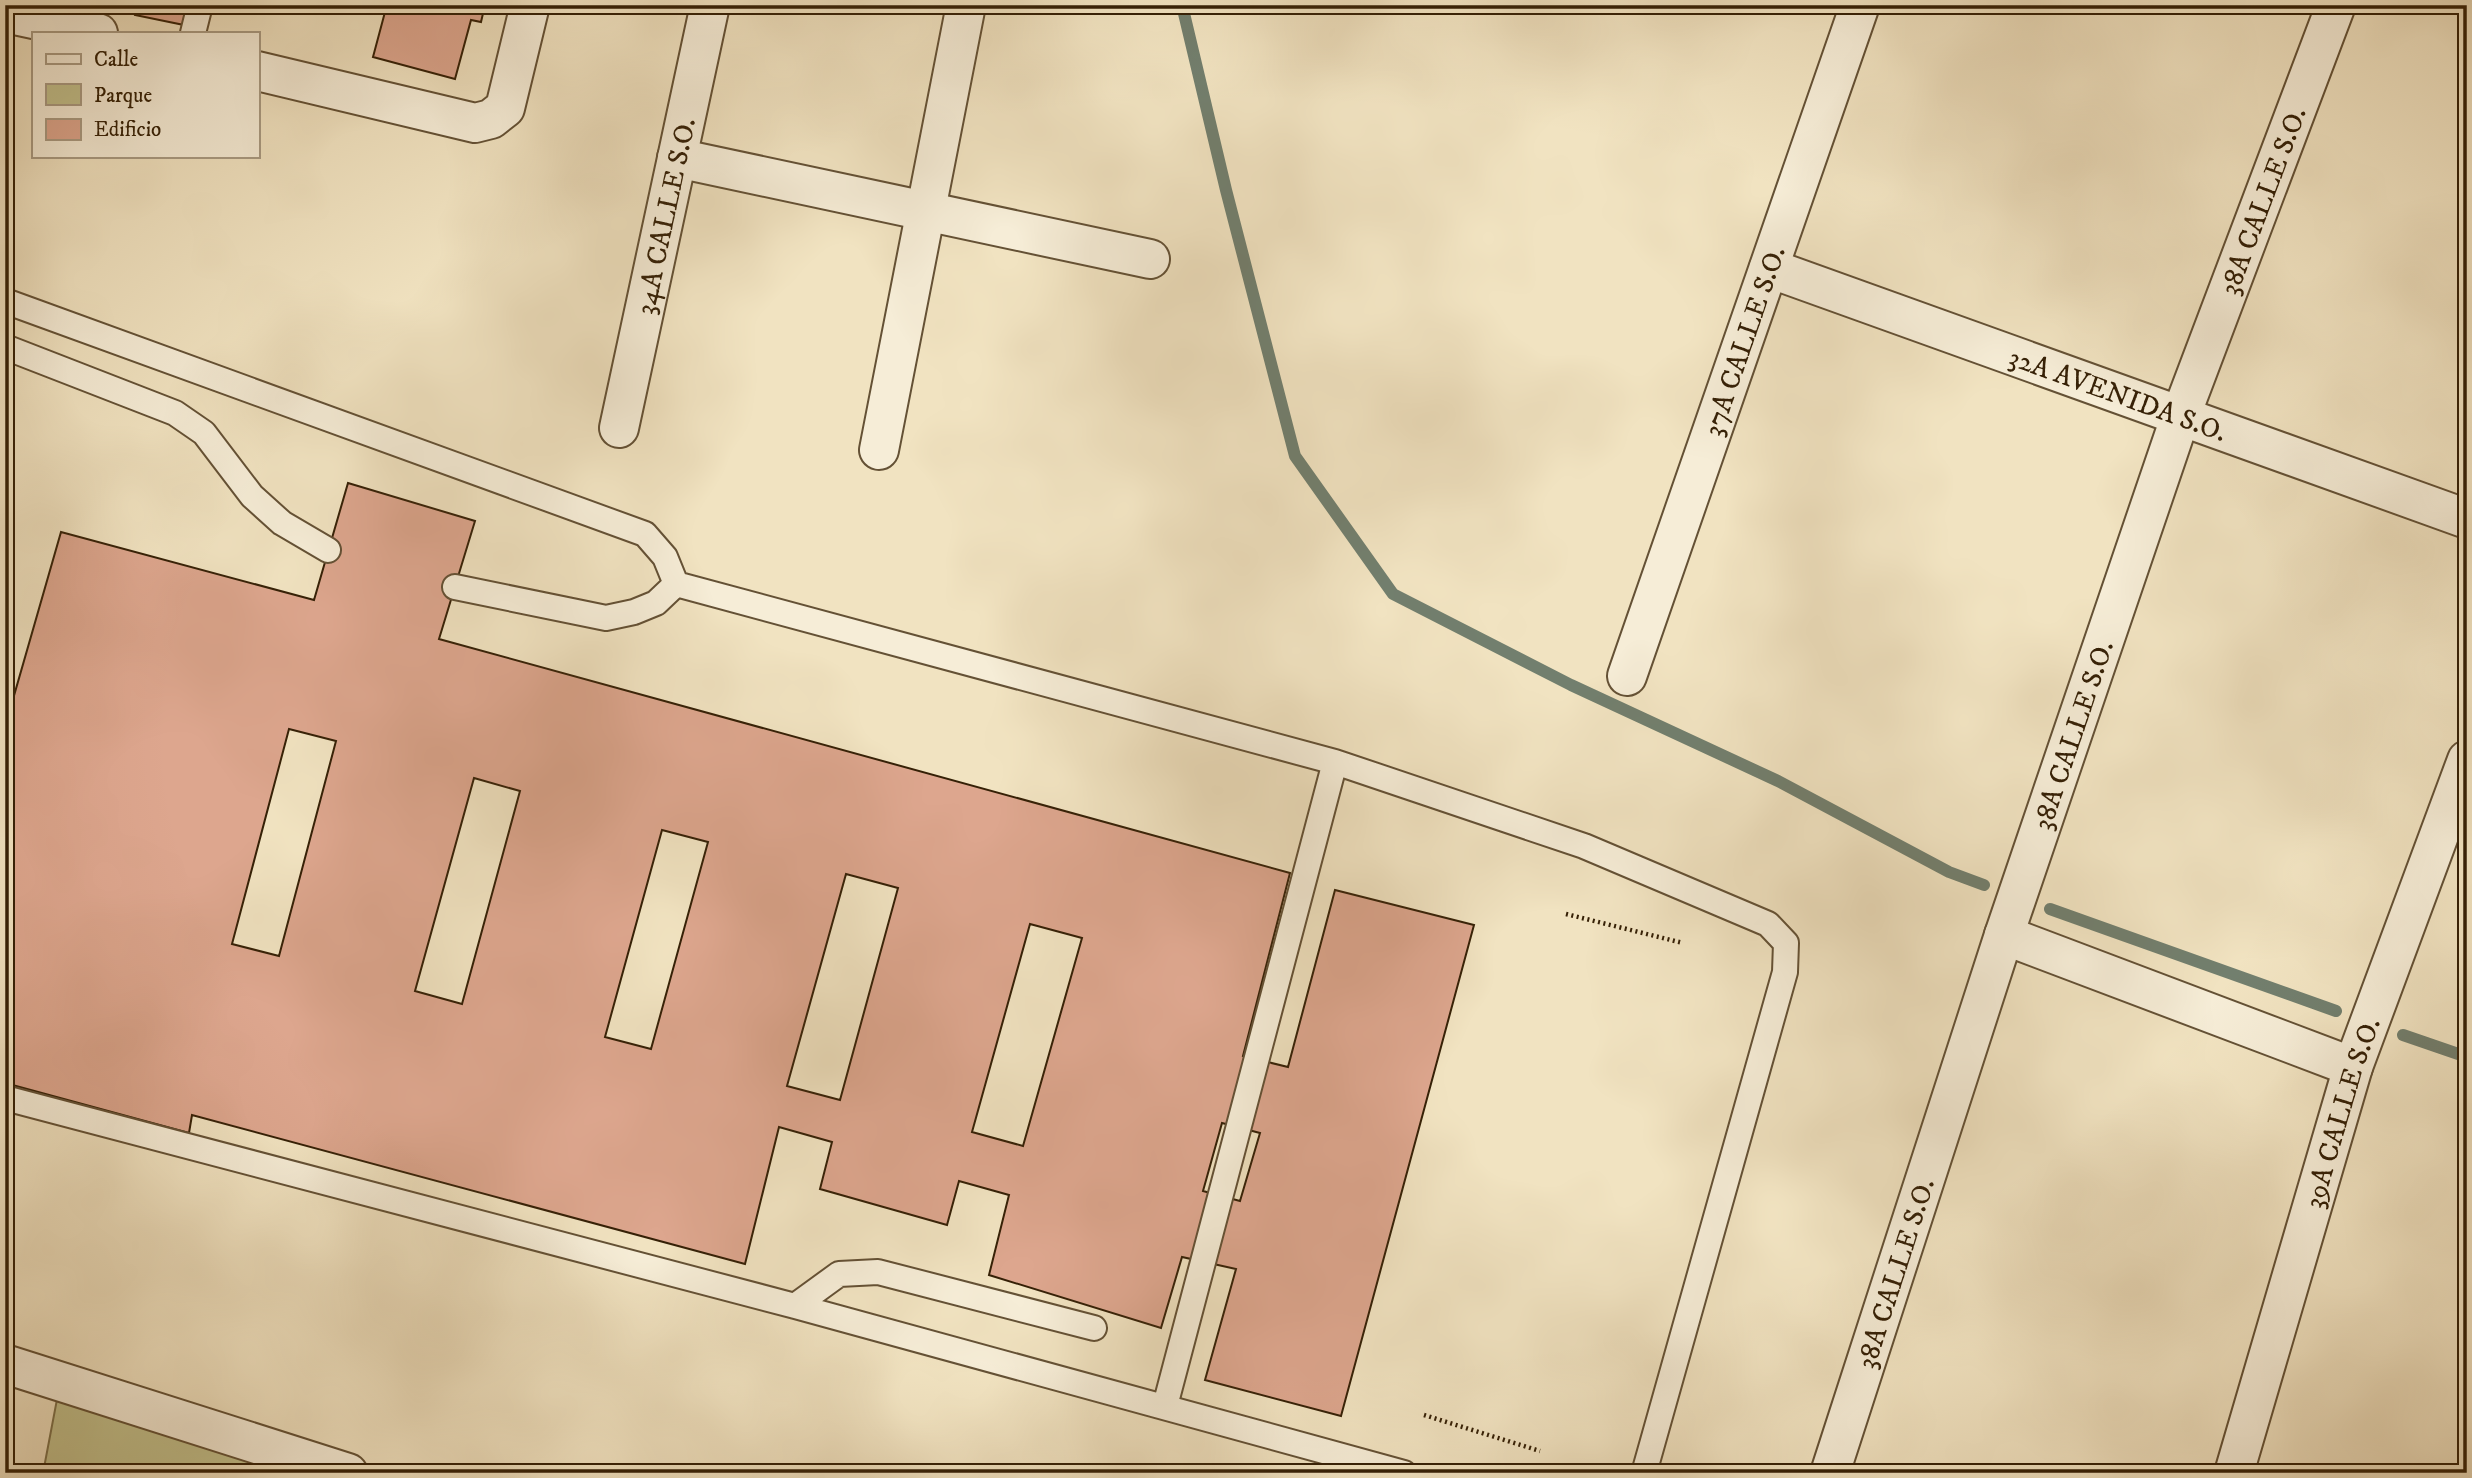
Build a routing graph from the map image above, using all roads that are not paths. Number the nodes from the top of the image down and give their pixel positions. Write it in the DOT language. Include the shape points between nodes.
graph roads {
  1 [pos="200,5"];
  2 [pos="530,5"];
  3 [pos="710,5"];
  4 [pos="966,5"];
  5 [pos="1860,5"];
  6 [pos="2336,5"];
  7 [pos="5,13"];
  8 [pos="93,32"];
  9 [pos="193,32"];
  10 [pos="259,71"];
  11 [pos="677,158"];
  12 [pos="928,212"];
  13 [pos="1150,259"];
  14 [pos="1769,268"];
  15 [pos="5,300"];
  16 [pos="5,347"];
  17 [pos="2181,415"];
  18 [pos="619,428"];
  19 [pos="879,450"];
  20 [pos="2467,519"];
  21 [pos="328,550"];
  22 [pos="676,584"];
  23 [pos="455,587"];
  24 [pos="1627,676"];
  25 [pos="2467,760"];
  26 [pos="1335,762"];
  27 [pos="2004,934"];
  28 [pos="2353,1067"];
  29 [pos="5,1098"];
  30 [pos="795,1306"];
  31 [pos="1094,1328"];
  32 [pos="5,1364"];
  33 [pos="1165,1406"];
  34 [pos="348,1473"];
  35 [pos="1404,1473"];
  36 [pos="1644,1473"];
  37 [pos="1830,1473"];
  38 [pos="2234,1473"];
  1 -- 9 [label="lane"];
  2 -- 10 [label="street" via="505,108 491,119 475,123"];
  3 -- 11 [label="street, 34A CALLE S.O."];
  4 -- 12 [label="street"];
  5 -- 14 [label="street, 37A CALLE S.O."];
  6 -- 17 [label="street, 38A CALLE S.O."];
  7 -- 8 [label="street"];
  11 -- 12 [label="street"];
  11 -- 18 [label="street, 34A CALLE S.O."];
  12 -- 13 [label="street"];
  12 -- 19 [label="street"];
  14 -- 17 [label="street, 32A AVENIDA S.O."];
  14 -- 24 [label="street, 37A CALLE S.O."];
  15 -- 22 [label="lane" via="645,534 666,557"];
  16 -- 21 [label="lane" via="175,413 204,433 252,496 282,523"];
  17 -- 20 [label="street, 32A AVENIDA S.O."];
  17 -- 27 [label="street, 38A CALLE S.O."];
  22 -- 23 [label="lane" via="656,603 606,618"];
  22 -- 26 [label="lane"];
  25 -- 28 [label="street, 39A CALLE S.O."];
  26 -- 33 [label="lane"];
  26 -- 36 [label="lane" via="1584,846 1768,924 1786,943 1785,972"];
  27 -- 28 [label="street"];
  27 -- 37 [label="street, 38A CALLE S.O."];
  28 -- 38 [label="street, 39A CALLE S.O."];
  29 -- 30 [label="lane"];
  30 -- 31 [label="lane" via="839,1274 878,1272"];
  30 -- 33 [label="lane"];
  32 -- 34 [label="street"];
  33 -- 35 [label="lane"];
}
